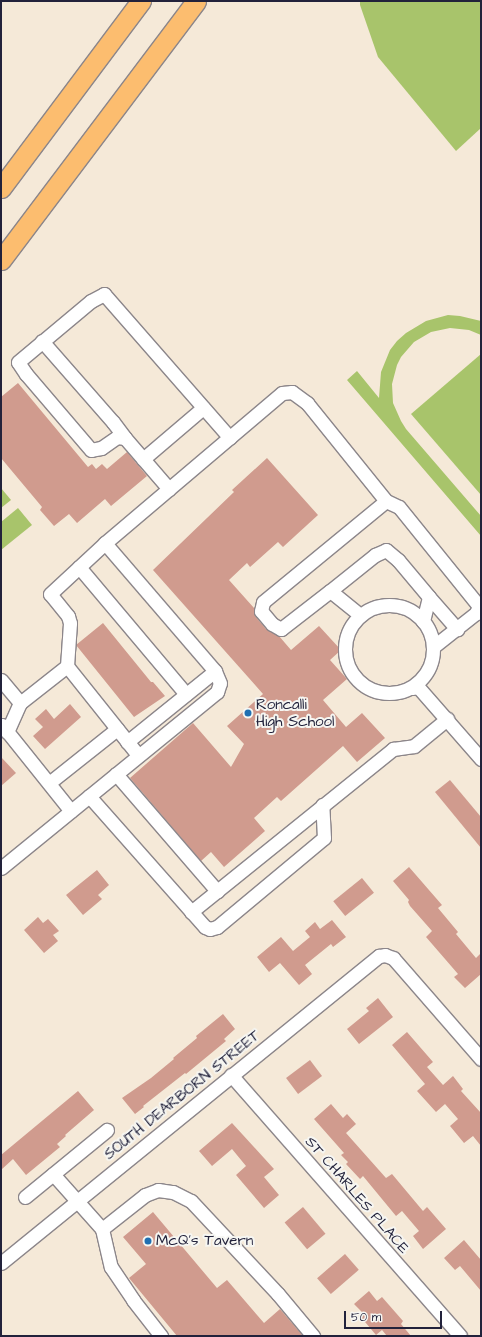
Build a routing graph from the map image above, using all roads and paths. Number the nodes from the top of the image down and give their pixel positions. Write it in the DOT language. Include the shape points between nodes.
graph roads {
  1 [pos="142,1"];
  2 [pos="196,1"];
  3 [pos="1,188"];
  4 [pos="1,260"];
  5 [pos="42,341"];
  6 [pos="203,408"];
  7 [pos="125,438"];
  8 [pos="230,438"];
  9 [pos="143,459"];
  10 [pos="169,489"];
  11 [pos="386,501"];
  12 [pos="105,544"];
  13 [pos="79,567"];
  14 [pos="330,591"];
  15 [pos="429,597"];
  16 [pos="360,615"];
  17 [pos="423,621"];
  18 [pos="457,629"];
  19 [pos="434,646"];
  20 [pos="66,666"];
  21 [pos="215,671"];
  22 [pos="1,680"];
  23 [pos="412,688"];
  24 [pos="186,694"];
  25 [pos="20,703"];
  26 [pos="447,719"];
  27 [pos="4,728"];
  28 [pos="117,729"];
  29 [pos="127,742"];
  30 [pos="478,751"];
  31 [pos="138,755"];
  32 [pos="116,774"];
  33 [pos="49,783"];
  34 [pos="89,796"];
  35 [pos="322,805"];
  36 [pos="71,810"];
  37 [pos="1,868"];
  38 [pos="217,891"];
  39 [pos="191,912"];
  40 [pos="481,1059"];
  41 [pos="231,1075"];
  42 [pos="107,1130"];
  43 [pos="53,1174"];
  44 [pos="25,1197"];
  45 [pos="77,1201"];
  46 [pos="102,1229"];
  47 [pos="1,1263"];
  48 [pos="160,1336"];
  49 [pos="313,1336"];
  50 [pos="460,1336"];
  1 -- 3 [label="highway"];
  2 -- 4 [label="highway"];
  5 -- 6 [label="street" via="91,301 104,294"];
  5 -- 7 [label="street"];
  5 -- 7 [label="street" via="18,362 91,450 102,448 117,437"];
  6 -- 8 [label="street"];
  6 -- 9 [label="street"];
  7 -- 9 [label="street"];
  8 -- 10 [label="street"];
  8 -- 11 [label="street" via="282,393 292,392 307,403"];
  9 -- 10 [label="street"];
  10 -- 12 [label="street"];
  11 -- 14 [label="street" via="263,602 261,611 280,629"];
  11 -- 18 [label="street" via="399,507 479,606 476,613"];
  12 -- 13 [label="street"];
  12 -- 21 [label="street"];
  13 -- 20 [label="street" via="50,594 68,616 70,623"];
  13 -- 24 [label="street"];
  14 -- 15 [label="street" via="375,555 386,550 398,560"];
  14 -- 16 [label="street"];
  15 -- 17 [label="street"];
  15 -- 18 [label="street"];
  16 -- 17 [label="street" via="372,608 393,605 413,611"];
  16 -- 23 [label="street" via="346,637 344,650 353,675 362,685 373,691 387,694 400,693"];
  17 -- 19 [label="street"];
  18 -- 19 [label="street"];
  19 -- 23 [label="street" via="429,670"];
  20 -- 25 [label="street"];
  20 -- 28 [label="street"];
  21 -- 24 [label="street"];
  21 -- 31 [label="street" via="220,683 217,692"];
  22 -- 25 [label="street"];
  23 -- 26 [label="street" via="418,687"];
  24 -- 29 [label="street"];
  25 -- 27 [label="street"];
  26 -- 30 [label="street"];
  26 -- 35 [label="street" via="414,746 393,749"];
  27 -- 33 [label="street"];
  28 -- 29 [label="street"];
  28 -- 33 [label="street"];
  29 -- 31 [label="street"];
  31 -- 32 [label="street"];
  32 -- 34 [label="street"];
  32 -- 38 [label="street"];
  33 -- 36 [label="street"];
  34 -- 36 [label="street"];
  34 -- 39 [label="street"];
  35 -- 38 [label="street"];
  35 -- 39 [label="street" via="324,838 217,928 205,928"];
  36 -- 37 [label="street"];
  38 -- 39 [label="street"];
  40 -- 41 [label="street, SOUTH DEARBORN STREET" via="393,958 385,955 374,959"];
  41 -- 45 [label="street, SOUTH DEARBORN STREET"];
  41 -- 50 [label="street, ST CHARLES PLACE"];
  42 -- 43 [label="street"];
  43 -- 44 [label="street"];
  43 -- 45 [label="street"];
  45 -- 46 [label="street"];
  45 -- 47 [label="street, SOUTH DEARBORN STREET"];
  46 -- 48 [label="street" via="110,1267"];
  46 -- 49 [label="street" via="145,1195 158,1190 173,1192 191,1201 278,1294"];
}
